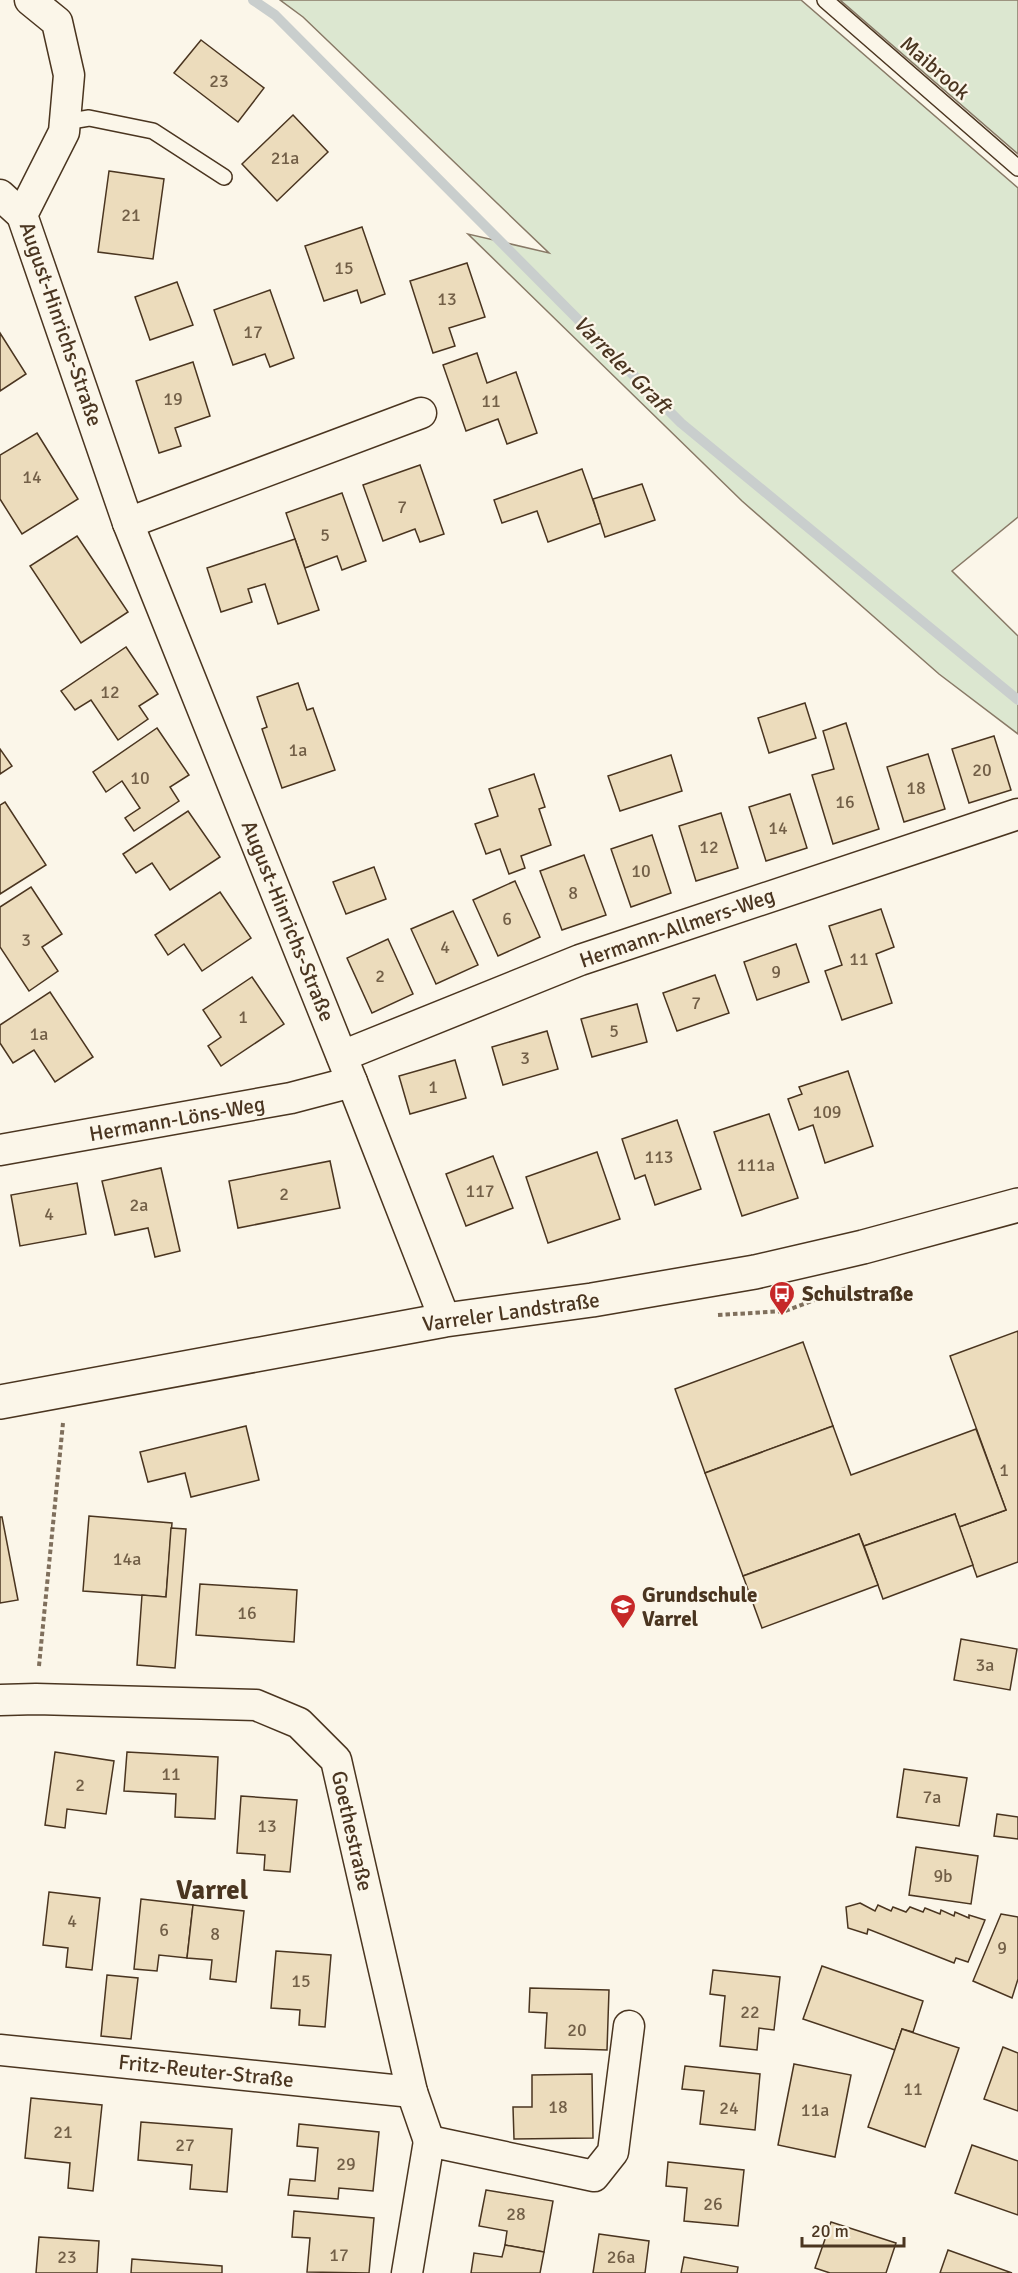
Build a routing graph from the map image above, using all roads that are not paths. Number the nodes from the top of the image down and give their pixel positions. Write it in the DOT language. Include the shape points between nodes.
graph roads {
  1 [pos="30,0"];
  2 [pos="825,0"];
  3 [pos="65,122"];
  4 [pos="1018,168"];
  5 [pos="224,177"];
  6 [pos="0,195"];
  7 [pos="22,215"];
  8 [pos="420,413"];
  9 [pos="128,523"];
  10 [pos="1018,814"];
  11 [pos="347,1069"];
  12 [pos="0,1150"];
  13 [pos="1018,1205"];
  14 [pos="445,1320"];
  15 [pos="0,1402"];
  16 [pos="0,1700"];
  17 [pos="629,2026"];
  18 [pos="0,2050"];
  19 [pos="412,2092"];
  20 [pos="429,2141"];
  21 [pos="407,2273"];
  1 -- 3 [label="street, August-Hinrichs-Straße" via="57,22 69,75"];
  2 -- 4 [label="lane, Maibrook"];
  3 -- 5 [label="lane" via="88,118 153,130"];
  3 -- 7 [label="street, August-Hinrichs-Straße" via="64,132"];
  6 -- 7 [label="street"];
  7 -- 9 [label="street, August-Hinrichs-Straße"];
  8 -- 9 [label="street"];
  9 -- 11 [label="street, August-Hinrichs-Straße"];
  10 -- 11 [label="street, Hermann-Allmers-Weg" via="580,960"];
  11 -- 12 [label="street, Hermann-Löns-Weg" via="291,1098"];
  11 -- 14 [label="street, August-Hinrichs-Straße"];
  13 -- 14 [label="main road, Varreler Landstraße" via="755,1272"];
  14 -- 15 [label="main road, Varreler Landstraße"];
  16 -- 19 [label="street, Goethestraße" via="256,1705 299,1723 336,1760"];
  17 -- 20 [label="street" via="613,2152 594,2176"];
  18 -- 19 [label="street, Fritz-Reuter-Straße"];
  19 -- 20 [label="street, Goethestraße"];
  20 -- 21 [label="street, Goethestraße"];
}
